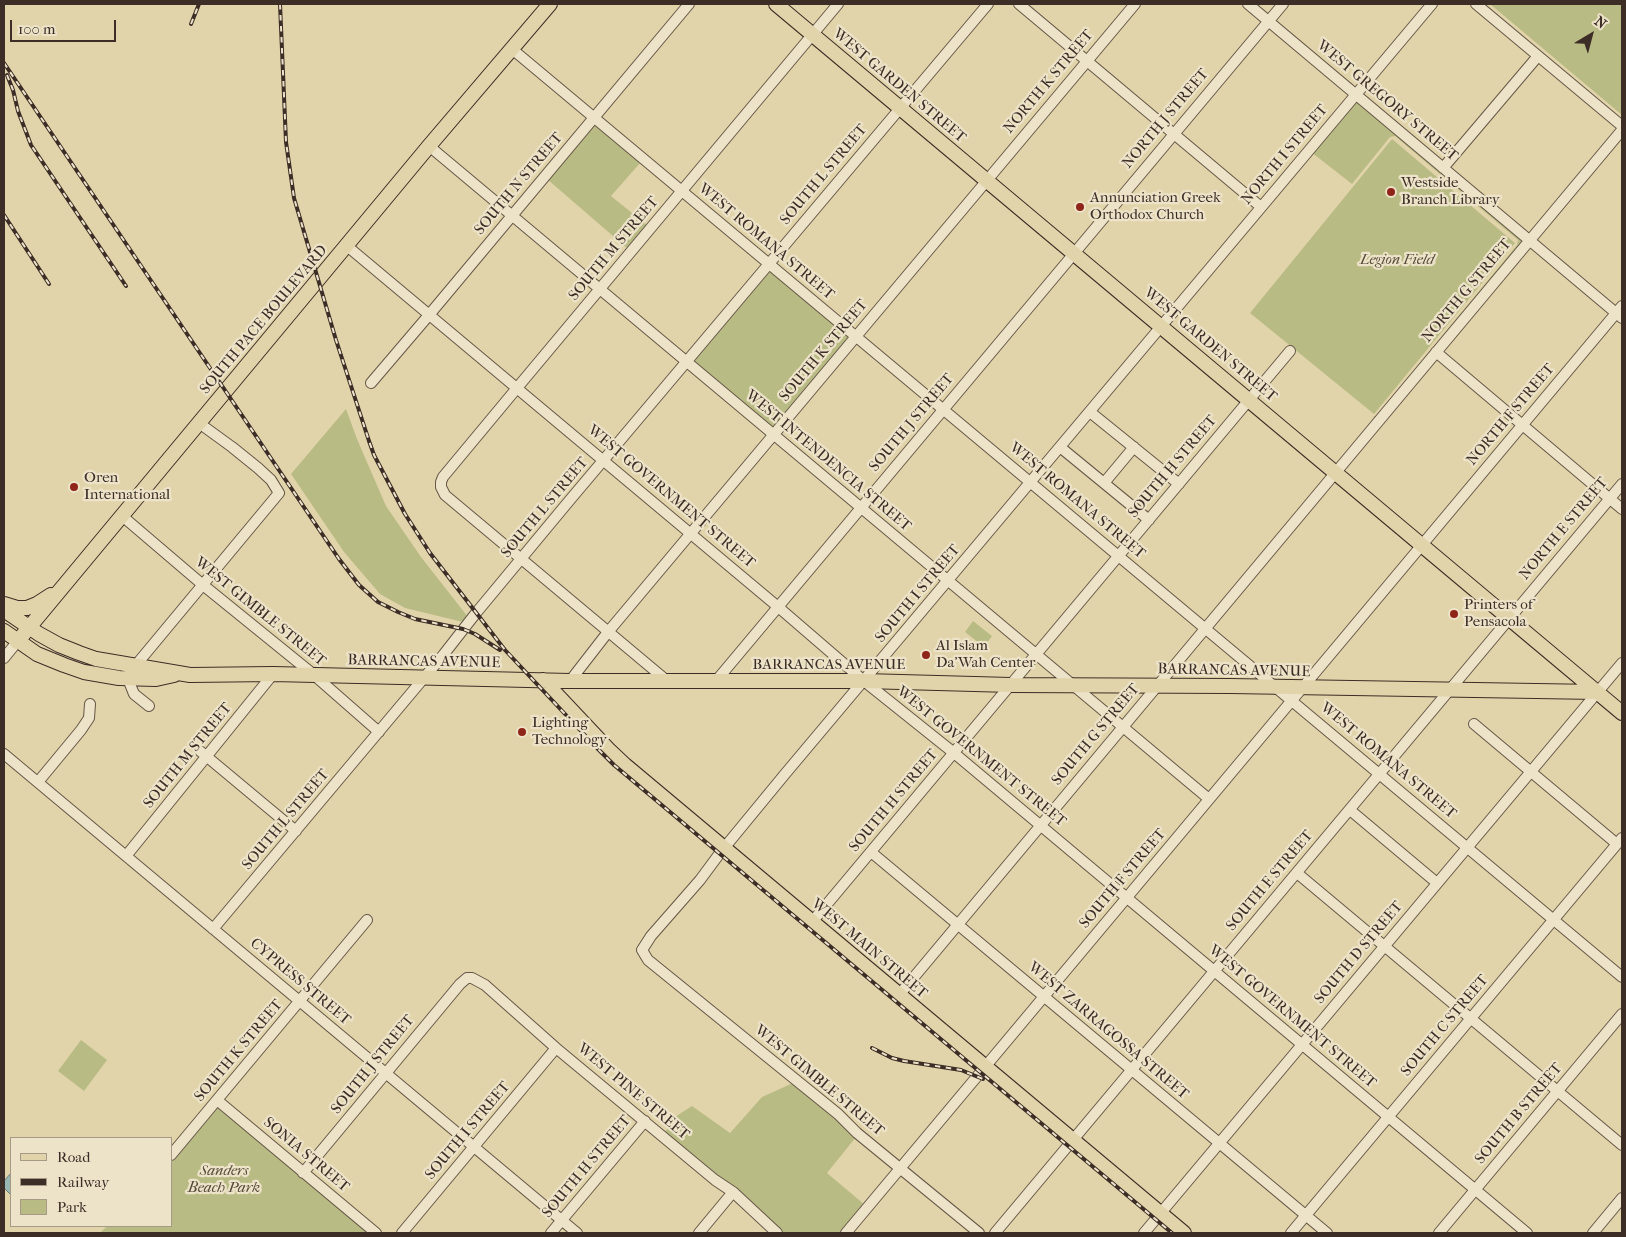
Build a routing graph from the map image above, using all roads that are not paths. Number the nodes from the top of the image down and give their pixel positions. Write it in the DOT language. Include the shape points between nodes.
graph roads {
  1 [pos="550,4"];
  2 [pos="689,4"];
  3 [pos="776,4"];
  4 [pos="838,4"];
  5 [pos="988,4"];
  6 [pos="1018,4"];
  7 [pos="1135,4"];
  8 [pos="1248,4"];
  9 [pos="1282,4"];
  10 [pos="1432,4"];
  11 [pos="1476,4"];
  12 [pos="1268,21"];
  13 [pos="812,34"];
  14 [pos="512,50"];
  15 [pos="1538,56"];
  16 [pos="1087,61"];
  17 [pos="1356,94"];
  18 [pos="900,108"];
  19 [pos="594,117"];
  20 [pos="1622,128"];
  21 [pos="1173,134"];
  22 [pos="429,146"];
  23 [pos="1443,168"];
  24 [pos="986,180"];
  25 [pos="682,190"];
  26 [pos="1261,207"];
  27 [pos="512,216"];
  28 [pos="1530,240"];
  29 [pos="347,246"];
  30 [pos="1073,253"];
  31 [pos="770,264"];
  32 [pos="599,290"];
  33 [pos="1620,312"];
  34 [pos="429,315"];
  35 [pos="1161,327"];
  36 [pos="856,336"];
  37 [pos="1290,351"];
  38 [pos="1436,352"];
  39 [pos="687,362"];
  40 [pos="371,383"];
  41 [pos="517,388"];
  42 [pos="1249,399"];
  43 [pos="943,409"];
  44 [pos="1090,412"];
  45 [pos="199,423"];
  46 [pos="1522,425"];
  47 [pos="773,435"];
  48 [pos="1060,447"];
  49 [pos="1134,447"];
  50 [pos="604,461"];
  51 [pos="1336,472"];
  52 [pos="1031,482"];
  53 [pos="1104,483"];
  54 [pos="1179,484"];
  55 [pos="1622,484"];
  56 [pos="1610,498"];
  57 [pos="860,508"];
  58 [pos="1622,509"];
  59 [pos="121,515"];
  60 [pos="1149,520"];
  61 [pos="691,534"];
  62 [pos="1423,544"];
  63 [pos="1119,556"];
  64 [pos="521,560"];
  65 [pos="948,581"];
  66 [pos="203,585"];
  67 [pos="62,588"];
  68 [pos="4,604"];
  69 [pos="777,606"];
  70 [pos="4,610"];
  71 [pos="1510,617"];
  72 [pos="28,628"];
  73 [pos="1205,628"];
  74 [pos="4,631"];
  75 [pos="608,632"];
  76 [pos="18,642"];
  77 [pos="1036,654"];
  78 [pos="4,658"];
  79 [pos="1622,663"];
  80 [pos="136,665"];
  81 [pos="180,674"];
  82 [pos="273,674"];
  83 [pos="314,676"];
  84 [pos="424,678"];
  85 [pos="128,679"];
  86 [pos="543,680"];
  87 [pos="666,680"];
  88 [pos="570,681"];
  89 [pos="716,681"];
  90 [pos="864,681"];
  91 [pos="1011,685"];
  92 [pos="1073,685"];
  93 [pos="1157,686"];
  94 [pos="1276,687"];
  95 [pos="1302,688"];
  96 [pos="1450,689"];
  97 [pos="1597,692"];
  98 [pos="1292,700"];
  99 [pos="90,704"];
  100 [pos="149,706"];
  101 [pos="1622,713"];
  102 [pos="1474,724"];
  103 [pos="1123,727"];
  104 [pos="379,732"];
  105 [pos="954,753"];
  106 [pos="4,754"];
  107 [pos="203,754"];
  108 [pos="1532,771"];
  109 [pos="1380,774"];
  110 [pos="38,782"];
  111 [pos="1209,799"];
  112 [pos="1350,810"];
  113 [pos="1040,825"];
  114 [pos="296,831"];
  115 [pos="1620,841"];
  116 [pos="1468,847"];
  117 [pos="724,848"];
  118 [pos="871,852"];
  119 [pos="126,856"];
  120 [pos="1297,873"];
  121 [pos="1437,883"];
  122 [pos="1126,898"];
  123 [pos="367,920"];
  124 [pos="1554,920"];
  125 [pos="812,922"];
  126 [pos="957,925"];
  127 [pos="213,929"];
  128 [pos="1385,946"];
  129 [pos="642,950"];
  130 [pos="1215,971"];
  131 [pos="1622,977"];
  132 [pos="467,978"];
  133 [pos="899,995"];
  134 [pos="1044,997"];
  135 [pos="300,1001"];
  136 [pos="1622,1014"];
  137 [pos="1472,1019"];
  138 [pos="1302,1044"];
  139 [pos="556,1048"];
  140 [pos="985,1067"];
  141 [pos="1132,1070"];
  142 [pos="386,1074"];
  143 [pos="1558,1091"];
  144 [pos="217,1100"];
  145 [pos="1389,1117"];
  146 [pos="645,1121"];
  147 [pos="1072,1140"];
  148 [pos="1219,1144"];
  149 [pos="1622,1145"];
  150 [pos="474,1147"];
  151 [pos="172,1154"];
  152 [pos="900,1168"];
  153 [pos="303,1172"];
  154 [pos="1476,1190"];
  155 [pos="733,1192"];
  156 [pos="1622,1198"];
  157 [pos="1618,1210"];
  158 [pos="1160,1214"];
  159 [pos="1306,1216"];
  160 [pos="562,1221"];
  161 [pos="376,1233"];
  162 [pos="402,1233"];
  163 [pos="551,1233"];
  164 [pos="577,1233"];
  165 [pos="699,1233"];
  166 [pos="777,1233"];
  167 [pos="846,1233"];
  168 [pos="979,1233"];
  169 [pos="995,1233"];
  170 [pos="1144,1233"];
  171 [pos="1184,1233"];
  172 [pos="1291,1233"];
  173 [pos="1327,1233"];
  174 [pos="1439,1233"];
  175 [pos="1527,1233"];
  176 [pos="1593,1233"];
  1 -- 14 [label="main road, SOUTH PACE BOULEVARD"];
  2 -- 19 [label="street, SOUTH N STREET"];
  3 -- 13 [label="main road, WEST GARDEN STREET"];
  4 -- 13 [label="street, SOUTH M STREET"];
  5 -- 18 [label="street, SOUTH L STREET"];
  6 -- 16 [label="street"];
  7 -- 16 [label="street, NORTH K STREET"];
  8 -- 12 [label="street, WEST GREGORY STREET"];
  9 -- 12 [label="street, NORTH J STREET"];
  10 -- 17 [label="street, NORTH I STREET"];
  11 -- 15 [label="street"];
  12 -- 17 [label="street, WEST GREGORY STREET"];
  12 -- 21 [label="street, NORTH J STREET"];
  13 -- 18 [label="main road, WEST GARDEN STREET"];
  13 -- 25 [label="street, SOUTH M STREET"];
  14 -- 19 [label="street, WEST ROMANA STREET"];
  14 -- 22 [label="main road, SOUTH PACE BOULEVARD"];
  15 -- 20 [label="street"];
  15 -- 23 [label="street"];
  16 -- 21 [label="street"];
  16 -- 24 [label="street, NORTH K STREET"];
  17 -- 23 [label="street, WEST GREGORY STREET"];
  17 -- 26 [label="street, NORTH I STREET"];
  18 -- 24 [label="main road, WEST GARDEN STREET"];
  18 -- 31 [label="street, SOUTH L STREET"];
  19 -- 25 [label="street, WEST ROMANA STREET"];
  19 -- 27 [label="street, SOUTH N STREET"];
  20 -- 28 [label="street, NORTH G STREET"];
  21 -- 26 [label="street"];
  21 -- 30 [label="street, NORTH J STREET"];
  22 -- 27 [label="street, WEST INTENDENCIA STREET"];
  22 -- 29 [label="main road, SOUTH PACE BOULEVARD"];
  23 -- 28 [label="street, WEST GREGORY STREET"];
  24 -- 30 [label="main road, WEST GARDEN STREET"];
  24 -- 36 [label="street, SOUTH K STREET"];
  25 -- 31 [label="street, WEST ROMANA STREET"];
  25 -- 32 [label="street, SOUTH M STREET"];
  26 -- 35 [label="street, NORTH I STREET"];
  27 -- 32 [label="street, WEST INTENDENCIA STREET"];
  27 -- 34 [label="street, SOUTH N STREET"];
  28 -- 33 [label="street, WEST GREGORY STREET"];
  28 -- 38 [label="street, NORTH G STREET"];
  29 -- 34 [label="street, WEST GOVERNMENT STREET"];
  29 -- 45 [label="main road, SOUTH PACE BOULEVARD"];
  30 -- 35 [label="main road, WEST GARDEN STREET"];
  30 -- 43 [label="street, SOUTH J STREET"];
  31 -- 36 [label="street, WEST ROMANA STREET"];
  31 -- 39 [label="street, SOUTH L STREET"];
  32 -- 39 [label="street, WEST INTENDENCIA STREET"];
  32 -- 41 [label="street, SOUTH M STREET"];
  33 -- 46 [label="street, NORTH F STREET"];
  34 -- 40 [label="street, SOUTH N STREET"];
  34 -- 41 [label="street, WEST GOVERNMENT STREET"];
  35 -- 42 [label="main road, WEST GARDEN STREET"];
  35 -- 44 [label="street, SOUTH I STREET"];
  36 -- 43 [label="street, WEST ROMANA STREET"];
  36 -- 47 [label="street, SOUTH K STREET"];
  37 -- 42 [label="street, SOUTH H STREET"];
  38 -- 46 [label="street"];
  38 -- 51 [label="street, NORTH G STREET"];
  39 -- 47 [label="street, WEST INTENDENCIA STREET"];
  39 -- 50 [label="street, SOUTH L STREET"];
  41 -- 50 [label="street, WEST GOVERNMENT STREET"];
  41 -- 64 [label="street, SOUTH M STREET" via="443,477 441,484 445,495"];
  42 -- 51 [label="main road, WEST GARDEN STREET"];
  42 -- 54 [label="street, SOUTH H STREET"];
  43 -- 52 [label="street, WEST ROMANA STREET"];
  43 -- 57 [label="street, SOUTH J STREET"];
  44 -- 48 [label="street, SOUTH I STREET"];
  44 -- 49 [label="street"];
  45 -- 59 [label="main road, SOUTH PACE BOULEVARD"];
  45 -- 66 [label="street" via="258,468 279,493"];
  46 -- 56 [label="street"];
  46 -- 62 [label="street, NORTH F STREET"];
  47 -- 57 [label="street, WEST INTENDENCIA STREET"];
  47 -- 61 [label="street, SOUTH K STREET"];
  48 -- 52 [label="street, SOUTH I STREET"];
  48 -- 53 [label="street"];
  49 -- 53 [label="street"];
  49 -- 54 [label="street"];
  50 -- 61 [label="street, WEST GOVERNMENT STREET"];
  50 -- 64 [label="street, SOUTH L STREET"];
  51 -- 62 [label="main road, WEST GARDEN STREET"];
  51 -- 73 [label="street, SOUTH G STREET"];
  52 -- 63 [label="street, WEST ROMANA STREET"];
  52 -- 65 [label="street, SOUTH I STREET"];
  53 -- 60 [label="street"];
  54 -- 60 [label="street, SOUTH H STREET"];
  55 -- 56 [label="street, NORTH E STREET"];
  56 -- 58 [label="street"];
  56 -- 71 [label="street, NORTH E STREET"];
  57 -- 65 [label="street, WEST INTENDENCIA STREET"];
  57 -- 69 [label="street, SOUTH J STREET"];
  59 -- 66 [label="street, WEST GIMBLE STREET"];
  59 -- 67 [label="main road, SOUTH PACE BOULEVARD"];
  60 -- 63 [label="street, SOUTH H STREET"];
  61 -- 69 [label="street, WEST GOVERNMENT STREET"];
  61 -- 75 [label="street, SOUTH K STREET"];
  62 -- 71 [label="main road, WEST GARDEN STREET"];
  62 -- 95 [label="street, SOUTH F STREET"];
  63 -- 73 [label="street, WEST ROMANA STREET"];
  63 -- 77 [label="street, SOUTH H STREET"];
  64 -- 75 [label="street"];
  64 -- 84 [label="street, SOUTH L STREET"];
  65 -- 77 [label="street, WEST INTENDENCIA STREET"];
  65 -- 90 [label="street, SOUTH I STREET"];
  66 -- 80 [label="street"];
  66 -- 83 [label="street, WEST GIMBLE STREET"];
  67 -- 68 [label="main road" via="27,608"];
  67 -- 72 [label="main road, SOUTH PACE BOULEVARD"];
  69 -- 89 [label="street, SOUTH J STREET"];
  69 -- 90 [label="street, WEST GOVERNMENT STREET"];
  70 -- 72 [label="main road, BARRANCAS AVENUE"];
  71 -- 96 [label="street, SOUTH E STREET"];
  71 -- 97 [label="main road, WEST GARDEN STREET"];
  72 -- 76 [label="main road, SOUTH PACE BOULEVARD"];
  72 -- 80 [label="main road, BARRANCAS AVENUE" via="79,653"];
  73 -- 93 [label="street, SOUTH G STREET"];
  73 -- 94 [label="street, WEST ROMANA STREET"];
  74 -- 76 [label="main road, BARRANCAS AVENUE"];
  75 -- 87 [label="street"];
  75 -- 88 [label="street, SOUTH K STREET"];
  76 -- 78 [label="street, SOUTH PACE BOULEVARD"];
  76 -- 85 [label="main road, BARRANCAS AVENUE" via="64,666"];
  77 -- 91 [label="street, SOUTH H STREET"];
  77 -- 92 [label="street, WEST INTENDENCIA STREET"];
  79 -- 97 [label="street, SOUTH D STREET"];
  80 -- 81 [label="main road, BARRANCAS AVENUE"];
  81 -- 82 [label="main road, BARRANCAS AVENUE"];
  81 -- 85 [label="main road, BARRANCAS AVENUE" via="156,679"];
  82 -- 83 [label="main road, BARRANCAS AVENUE"];
  82 -- 107 [label="street, SOUTH M STREET"];
  83 -- 84 [label="main road, BARRANCAS AVENUE"];
  83 -- 104 [label="street, WEST GIMBLE STREET"];
  84 -- 86 [label="main road, BARRANCAS AVENUE"];
  84 -- 104 [label="street, SOUTH L STREET"];
  85 -- 100 [label="street" via="134,694"];
  86 -- 88 [label="main road, BARRANCAS AVENUE"];
  86 -- 117 [label="main road, WEST MAIN STREET" via="615,757"];
  87 -- 88 [label="main road, BARRANCAS AVENUE"];
  87 -- 89 [label="main road, BARRANCAS AVENUE"];
  89 -- 90 [label="main road, BARRANCAS AVENUE"];
  90 -- 91 [label="main road, BARRANCAS AVENUE"];
  90 -- 105 [label="street, WEST GOVERNMENT STREET"];
  90 -- 117 [label="street, SOUTH I STREET"];
  91 -- 92 [label="main road, BARRANCAS AVENUE"];
  91 -- 105 [label="street, SOUTH H STREET"];
  92 -- 93 [label="main road, BARRANCAS AVENUE"];
  92 -- 103 [label="street, WEST INTENDENCIA STREET"];
  93 -- 94 [label="main road, BARRANCAS AVENUE"];
  93 -- 103 [label="street, SOUTH G STREET"];
  94 -- 95 [label="main road, BARRANCAS AVENUE"];
  94 -- 98 [label="street, WEST ROMANA STREET"];
  95 -- 96 [label="main road, BARRANCAS AVENUE"];
  95 -- 98 [label="street, SOUTH F STREET"];
  96 -- 97 [label="main road, BARRANCAS AVENUE"];
  96 -- 109 [label="street, SOUTH E STREET"];
  97 -- 101 [label="main road, WEST GARDEN STREET"];
  97 -- 108 [label="street, SOUTH D STREET"];
  98 -- 109 [label="street, WEST ROMANA STREET"];
  98 -- 111 [label="street, SOUTH F STREET"];
  99 -- 110 [label="street" via="89,718"];
  102 -- 108 [label="street"];
  103 -- 111 [label="street, WEST INTENDENCIA STREET"];
  103 -- 113 [label="street, SOUTH G STREET"];
  104 -- 114 [label="street, SOUTH L STREET"];
  105 -- 113 [label="street, WEST GOVERNMENT STREET"];
  105 -- 118 [label="street, SOUTH H STREET"];
  106 -- 110 [label="street, CYPRESS STREET"];
  107 -- 114 [label="street"];
  107 -- 119 [label="street, SOUTH M STREET"];
  108 -- 115 [label="street"];
  108 -- 116 [label="street, SOUTH D STREET"];
  109 -- 112 [label="street, SOUTH E STREET"];
  109 -- 116 [label="street, WEST ROMANA STREET"];
  110 -- 119 [label="street, CYPRESS STREET"];
  111 -- 122 [label="street, SOUTH F STREET"];
  112 -- 120 [label="street, SOUTH E STREET"];
  112 -- 121 [label="street"];
  113 -- 122 [label="street, WEST GOVERNMENT STREET"];
  113 -- 126 [label="street, SOUTH G STREET"];
  114 -- 127 [label="street, SOUTH L STREET"];
  115 -- 124 [label="street, SOUTH C STREET"];
  116 -- 121 [label="street, SOUTH D STREET"];
  116 -- 124 [label="street, WEST ROMANA STREET"];
  117 -- 125 [label="main road, WEST MAIN STREET"];
  117 -- 129 [label="street, SOUTH I STREET"];
  118 -- 125 [label="street, SOUTH H STREET"];
  118 -- 126 [label="street, WEST ZARRAGOSSA STREET"];
  119 -- 127 [label="street, CYPRESS STREET"];
  120 -- 128 [label="street"];
  120 -- 130 [label="street, SOUTH E STREET"];
  121 -- 128 [label="street, SOUTH D STREET"];
  122 -- 130 [label="street, WEST GOVERNMENT STREET"];
  122 -- 134 [label="street, SOUTH F STREET"];
  123 -- 135 [label="street, SOUTH K STREET"];
  124 -- 131 [label="street, WEST ROMANA STREET"];
  124 -- 137 [label="street, SOUTH C STREET"];
  125 -- 133 [label="main road, WEST MAIN STREET"];
  126 -- 133 [label="street, SOUTH G STREET"];
  126 -- 134 [label="street, WEST ZARRAGOSSA STREET"];
  127 -- 135 [label="street, CYPRESS STREET"];
  128 -- 137 [label="street"];
  128 -- 138 [label="street, SOUTH D STREET"];
  129 -- 152 [label="street, WEST GIMBLE STREET" via="648,960"];
  130 -- 138 [label="street, WEST GOVERNMENT STREET"];
  130 -- 141 [label="street, SOUTH E STREET"];
  132 -- 139 [label="street, WEST PINE STREET" via="485,985"];
  132 -- 142 [label="street, SOUTH J STREET"];
  133 -- 140 [label="main road, WEST MAIN STREET"];
  134 -- 140 [label="street, SOUTH F STREET"];
  134 -- 141 [label="street, WEST ZARRAGOSSA STREET"];
  135 -- 142 [label="street, CYPRESS STREET"];
  135 -- 144 [label="street, SOUTH K STREET"];
  136 -- 143 [label="street, SOUTH B STREET"];
  137 -- 143 [label="street"];
  137 -- 145 [label="street, SOUTH C STREET"];
  138 -- 145 [label="street, WEST GOVERNMENT STREET"];
  138 -- 148 [label="street, SOUTH D STREET"];
  139 -- 146 [label="street, WEST PINE STREET"];
  139 -- 150 [label="street, SOUTH I STREET"];
  140 -- 147 [label="main road, WEST MAIN STREET"];
  140 -- 152 [label="street, SOUTH F STREET"];
  141 -- 147 [label="street, SOUTH E STREET"];
  141 -- 148 [label="street, WEST ZARRAGOSSA STREET"];
  142 -- 150 [label="street, CYPRESS STREET"];
  142 -- 153 [label="street, SOUTH J STREET"];
  143 -- 149 [label="street"];
  143 -- 154 [label="street, SOUTH B STREET"];
  144 -- 151 [label="street, SOUTH K STREET"];
  144 -- 153 [label="street, SONIA STREET"];
  145 -- 154 [label="street, WEST GOVERNMENT STREET"];
  145 -- 159 [label="street, SOUTH C STREET"];
  146 -- 155 [label="street, WEST PINE STREET"];
  146 -- 160 [label="street, SOUTH H STREET"];
  147 -- 158 [label="main road, WEST MAIN STREET"];
  147 -- 169 [label="street, SOUTH E STREET"];
  148 -- 158 [label="street, SOUTH D STREET"];
  148 -- 159 [label="street, WEST ZARRAGOSSA STREET"];
  150 -- 160 [label="street, CYPRESS STREET"];
  150 -- 162 [label="street, SOUTH I STREET"];
  152 -- 167 [label="street, SOUTH F STREET"];
  152 -- 168 [label="street, WEST GIMBLE STREET"];
  153 -- 161 [label="street, SONIA STREET"];
  154 -- 174 [label="street, SOUTH B STREET"];
  154 -- 175 [label="street, WEST GOVERNMENT STREET"];
  155 -- 165 [label="street"];
  155 -- 166 [label="street, WEST PINE STREET"];
  156 -- 157 [label="street"];
  157 -- 176 [label="street"];
  158 -- 170 [label="street, SOUTH D STREET"];
  158 -- 171 [label="main road, WEST MAIN STREET"];
  159 -- 172 [label="street, SOUTH C STREET"];
  159 -- 173 [label="street, WEST ZARRAGOSSA STREET"];
  160 -- 163 [label="street, SOUTH H STREET"];
  160 -- 164 [label="street, CYPRESS STREET"];
}
